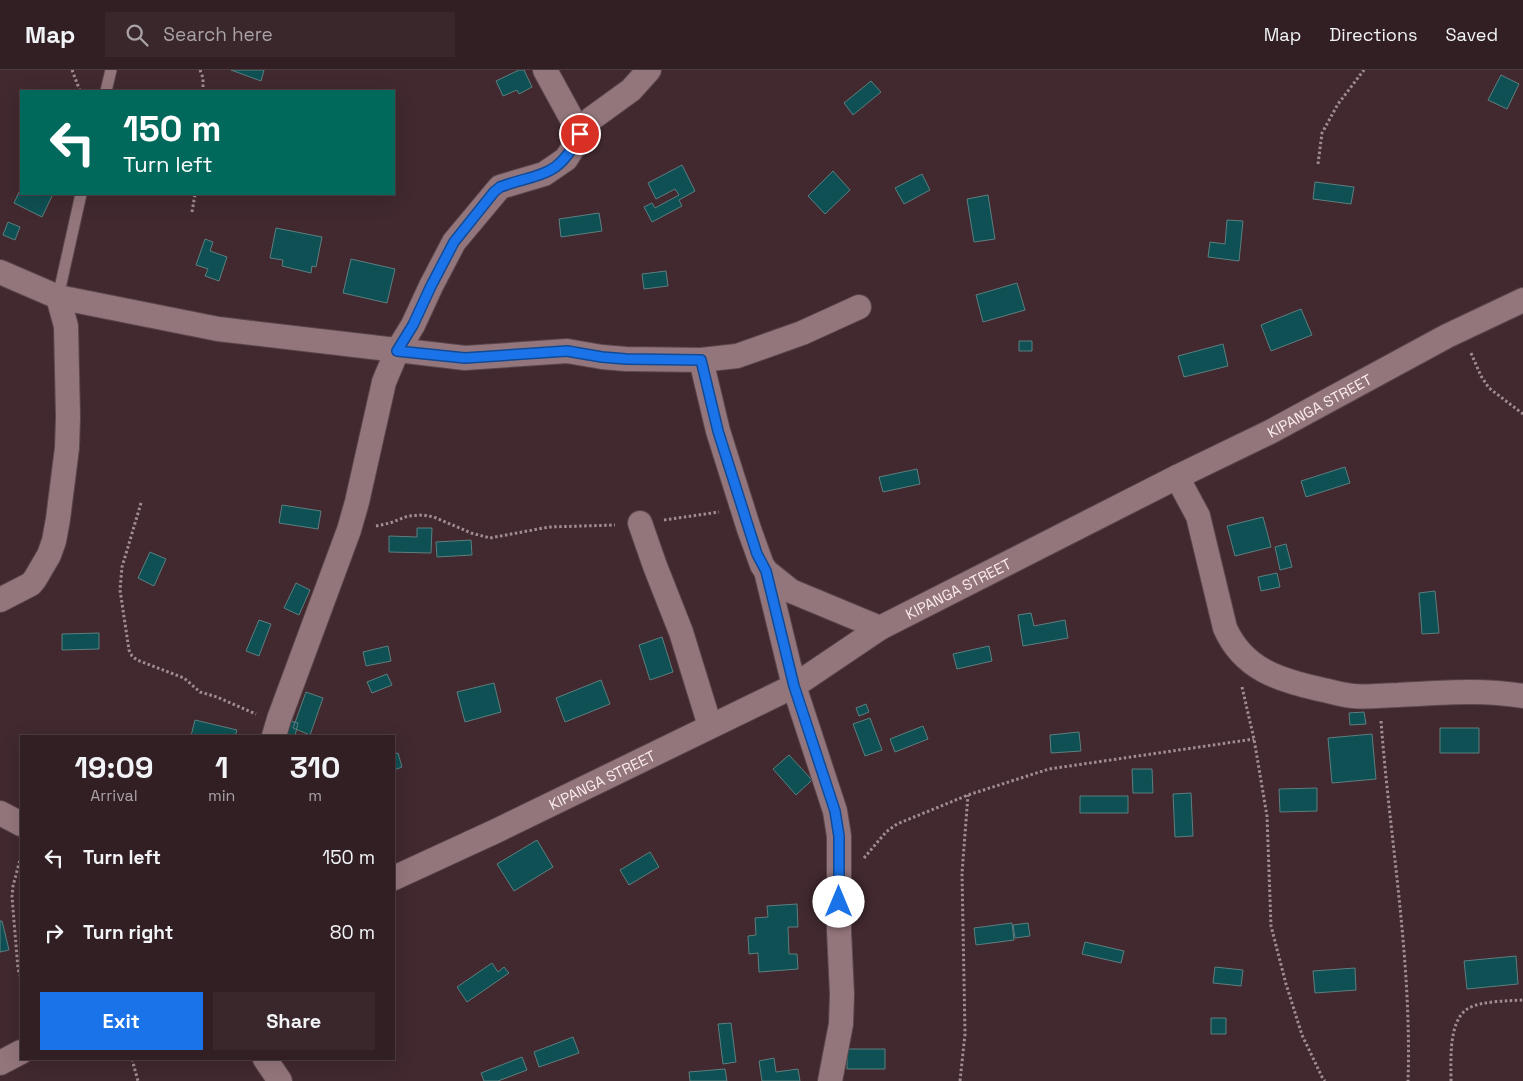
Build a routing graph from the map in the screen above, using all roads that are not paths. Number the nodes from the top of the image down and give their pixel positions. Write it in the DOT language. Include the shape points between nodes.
graph roads {
  1 [pos="111,70"];
  2 [pos="545,70"];
  3 [pos="649,70"];
  4 [pos="106,90"];
  5 [pos="580,134"];
  6 [pos="81,195"];
  7 [pos="0,272"];
  8 [pos="58,297"];
  9 [pos="1523,300"];
  10 [pos="859,307"];
  11 [pos="397,351"];
  12 [pos="701,360"];
  13 [pos="1177,476"];
  14 [pos="640,523"];
  15 [pos="766,571"];
  16 [pos="0,600"];
  17 [pos="880,628"];
  18 [pos="794,686"];
  19 [pos="1523,696"];
  20 [pos="710,726"];
  21 [pos="275,732"];
  22 [pos="0,813"];
  23 [pos="20,823"];
  24 [pos="395,878"];
  25 [pos="20,1053"];
  26 [pos="265,1060"];
  27 [pos="0,1063"];
  28 [pos="280,1081"];
  29 [pos="830,1081"];
  1 -- 4 [label="lane"];
  2 -- 5 [label="street"];
  3 -- 5 [label="street" via="631,90 591,119"];
  5 -- 11 [label="street" via="569,154 557,166 494,192 454,242"];
  6 -- 8 [label="lane"];
  7 -- 8 [label="street"];
  8 -- 11 [label="street" via="218,329"];
  8 -- 16 [label="street" via="66,326 68,417 57,526 49,555 35,579"];
  9 -- 13 [label="street, KIPANGA STREET" via="1458,331 1270,432"];
  10 -- 12 [label="street" via="802,333 736,356"];
  11 -- 12 [label="street" via="465,358 567,351 618,359"];
  11 -- 21 [label="street" via="382,390 349,530"];
  12 -- 15 [label="street" via="742,509"];
  13 -- 17 [label="street, KIPANGA STREET"];
  13 -- 19 [label="street" via="1198,516 1225,628 1238,651 1254,666 1289,682 1354,696 1474,691"];
  14 -- 20 [label="street" via="681,632"];
  15 -- 17 [label="street" via="791,591"];
  15 -- 18 [label="street"];
  17 -- 18 [label="street, KIPANGA STREET"];
  18 -- 20 [label="street, KIPANGA STREET"];
  18 -- 29 [label="street" via="835,811 839,836 841,1024"];
  20 -- 24 [label="street, KIPANGA STREET"];
  22 -- 23 [label="street"];
  25 -- 27 [label="street"];
  26 -- 28 [label="street"];
}
